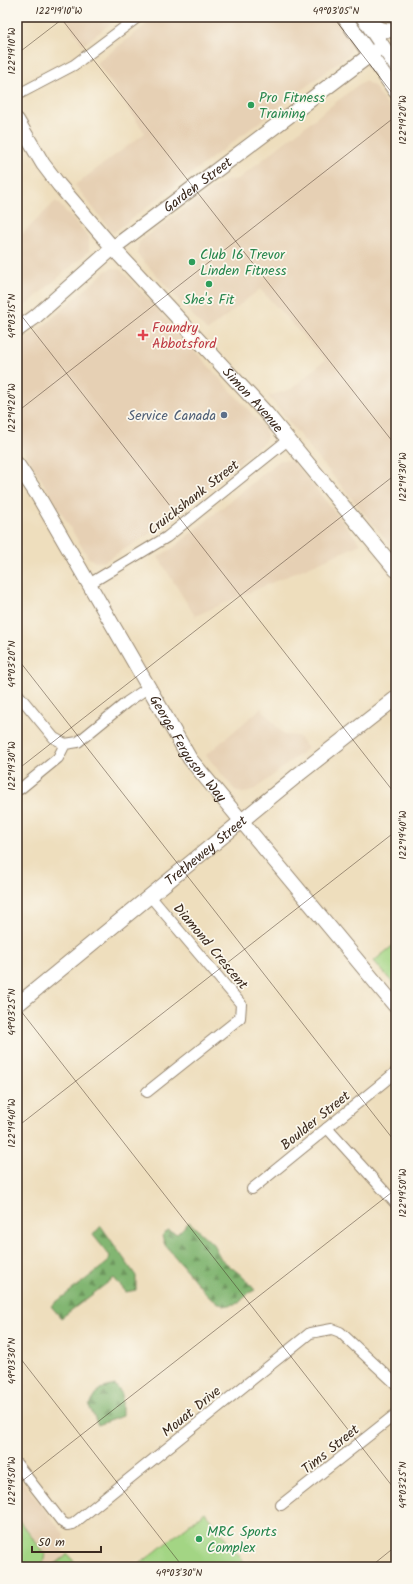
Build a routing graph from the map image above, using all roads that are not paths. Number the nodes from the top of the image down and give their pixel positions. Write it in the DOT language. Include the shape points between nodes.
graph roads {
  1 [pos="138,17"];
  2 [pos="344,17"];
  3 [pos="363,17"];
  4 [pos="396,30"];
  5 [pos="382,46"];
  6 [pos="370,55"];
  7 [pos="396,66"];
  8 [pos="396,92"];
  9 [pos="17,95"];
  10 [pos="17,120"];
  11 [pos="113,248"];
  12 [pos="17,330"];
  13 [pos="289,439"];
  14 [pos="17,464"];
  15 [pos="396,570"];
  16 [pos="89,584"];
  17 [pos="149,687"];
  18 [pos="17,693"];
  19 [pos="396,698"];
  20 [pos="65,744"];
  21 [pos="20,789"];
  22 [pos="242,821"];
  23 [pos="150,896"];
  24 [pos="17,1005"];
  25 [pos="396,1007"];
  26 [pos="396,1072"];
  27 [pos="147,1092"];
  28 [pos="327,1128"];
  29 [pos="252,1189"];
  30 [pos="396,1204"];
  31 [pos="396,1384"];
  32 [pos="396,1414"];
  33 [pos="17,1464"];
  34 [pos="281,1505"];
  1 -- 9 [label="street" via="74,65"];
  2 -- 6 [label="main road"];
  3 -- 4 [label="main road" via="382,30"];
  3 -- 5 [label="main road"];
  5 -- 6 [label="main road, Garden Street"];
  5 -- 7 [label="main road"];
  6 -- 8 [label="main road"];
  6 -- 11 [label="main road, Garden Street"];
  10 -- 11 [label="main road, Simon Avenue" via="43,164"];
  11 -- 12 [label="main road, Garden Street"];
  11 -- 13 [label="main road, Simon Avenue"];
  13 -- 15 [label="main road, Simon Avenue"];
  13 -- 16 [label="street, Cruickshank Street" via="167,538"];
  14 -- 16 [label="main road, George Ferguson Way"];
  16 -- 17 [label="main road, George Ferguson Way"];
  17 -- 20 [label="street" via="78,742"];
  17 -- 22 [label="main road, George Ferguson Way" via="190,759"];
  18 -- 20 [label="street" via="54,738"];
  19 -- 22 [label="main road, Trethewey Street"];
  20 -- 21 [label="street" via="58,758"];
  22 -- 23 [label="main road, Trethewey Street"];
  22 -- 25 [label="main road, George Ferguson Way"];
  23 -- 24 [label="main road, Trethewey Street"];
  23 -- 27 [label="street, Diamond Crescent" via="241,1004 241,1013 240,1018"];
  26 -- 28 [label="street, Boulder Street"];
  28 -- 29 [label="street, Boulder Street"];
  28 -- 30 [label="street"];
  31 -- 33 [label="street, Mouat Drive" via="340,1332 332,1329 310,1333 73,1524 67,1526"];
  32 -- 34 [label="street, Tims Street"];
}
